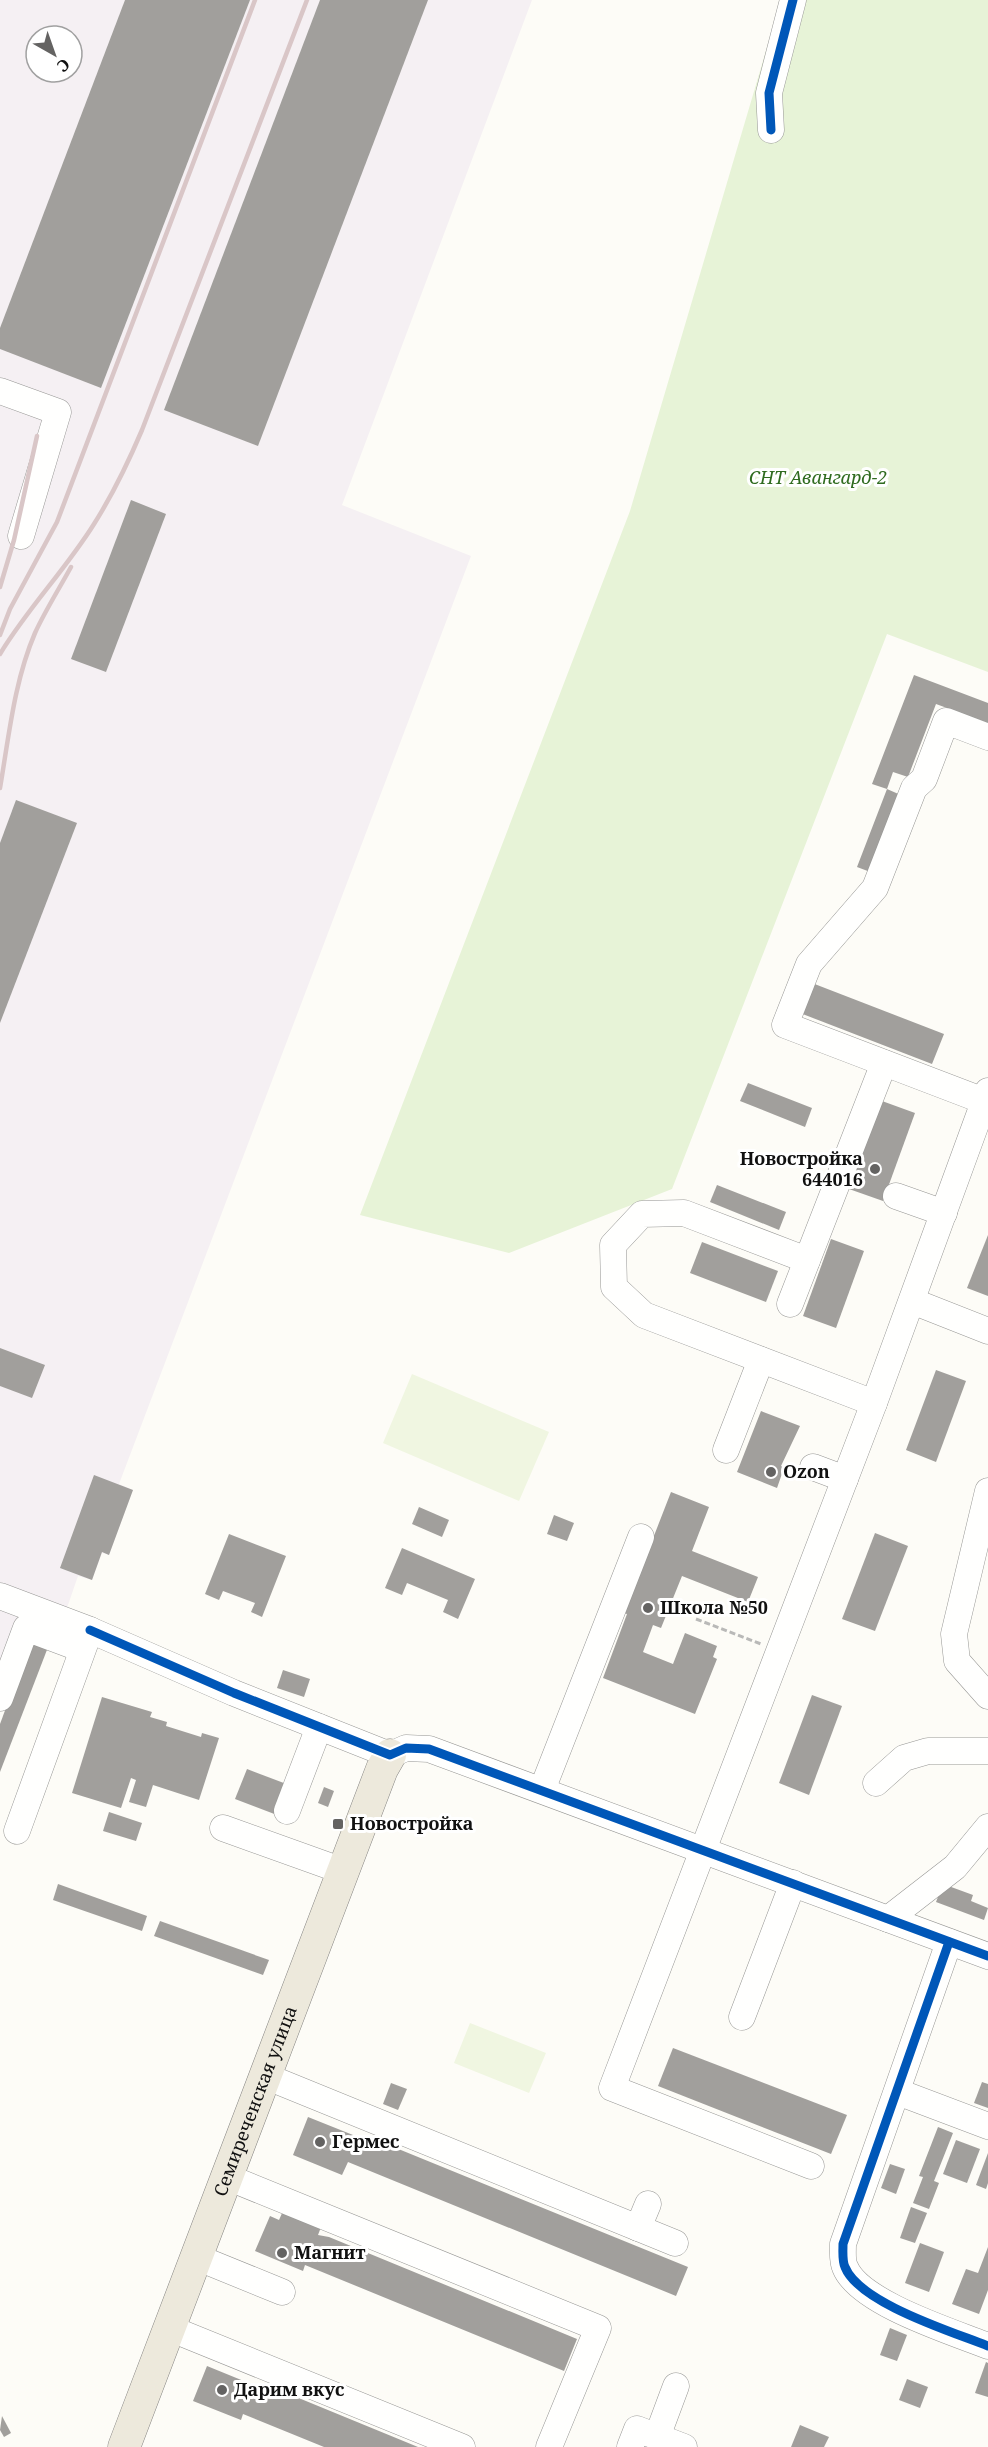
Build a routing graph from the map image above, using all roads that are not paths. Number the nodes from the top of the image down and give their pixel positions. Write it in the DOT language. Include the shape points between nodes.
graph roads {
  1 [pos="794,0"];
  2 [pos="771,130"];
  3 [pos="0,391"];
  4 [pos="21,536"];
  5 [pos="988,737"];
  6 [pos="884,1063"];
  7 [pos="986,1096"];
  8 [pos="896,1196"];
  9 [pos="944,1214"];
  10 [pos="807,1260"];
  11 [pos="912,1301"];
  12 [pos="790,1304"];
  13 [pos="988,1331"];
  14 [pos="761,1360"];
  15 [pos="874,1403"];
  16 [pos="726,1450"];
  17 [pos="813,1467"];
  18 [pos="845,1479"];
  19 [pos="988,1491"];
  20 [pos="641,1537"];
  21 [pos="0,1596"];
  22 [pos="86,1639"];
  23 [pos="987,1693"];
  24 [pos="0,1698"];
  25 [pos="319,1727"];
  26 [pos="988,1751"];
  27 [pos="390,1755"];
  28 [pos="876,1783"];
  29 [pos="542,1790"];
  30 [pos="287,1811"];
  31 [pos="988,1827"];
  32 [pos="223,1828"];
  33 [pos="17,1831"];
  34 [pos="705,1850"];
  35 [pos="343,1871"];
  36 [pos="793,1883"];
  37 [pos="888,1919"];
  38 [pos="949,1942"];
  39 [pos="988,1956"];
  40 [pos="742,2017"];
  41 [pos="265,2076"];
  42 [pos="898,2092"];
  43 [pos="988,2126"];
  44 [pos="811,2166"];
  45 [pos="227,2176"];
  46 [pos="675,2243"];
  47 [pos="196,2257"];
  48 [pos="282,2292"];
  49 [pos="169,2328"];
  50 [pos="988,2346"];
  51 [pos="676,2386"];
  52 [pos="641,2438"];
  53 [pos="124,2447"];
  54 [pos="462,2447"];
  55 [pos="549,2447"];
  56 [pos="684,2447"];
  1 -- 2 [label="street" via="770,93"];
  3 -- 4 [label="street" via="58,412"];
  5 -- 6 [label="street" via="945,721 924,779 914,788 875,888 809,964 785,1025"];
  6 -- 7 [label="street"];
  6 -- 10 [label="street"];
  7 -- 9 [label="street"];
  8 -- 9 [label="street"];
  9 -- 11 [label="street"];
  10 -- 12 [label="street"];
  10 -- 14 [label="street" via="684,1213 642,1214 613,1245 614,1287 644,1315"];
  11 -- 13 [label="street"];
  11 -- 15 [label="street"];
  14 -- 15 [label="street"];
  14 -- 16 [label="street"];
  15 -- 18 [label="street"];
  17 -- 18 [label="street"];
  18 -- 34 [label="street"];
  19 -- 23 [label="street" via="954,1634 957,1661"];
  20 -- 29 [label="street"];
  21 -- 22 [label="street"];
  22 -- 24 [label="street" via="26,1628"];
  22 -- 25 [label="street"];
  22 -- 33 [label="street"];
  25 -- 27 [label="street"];
  25 -- 30 [label="street"];
  26 -- 28 [label="street" via="928,1751 912,1755"];
  27 -- 29 [label="street" via="406,1748 429,1749"];
  27 -- 35 [label="main road, Семиреченская улица"];
  29 -- 34 [label="street"];
  31 -- 37 [label="street" via="955,1867"];
  32 -- 35 [label="street"];
  34 -- 36 [label="street"];
  34 -- 44 [label="street" via="612,2088"];
  35 -- 41 [label="main road, Семиреченская улица"];
  36 -- 37 [label="street"];
  36 -- 40 [label="street"];
  37 -- 38 [label="street"];
  38 -- 39 [label="street"];
  38 -- 42 [label="street"];
  41 -- 45 [label="main road, Семиреченская улица"];
  41 -- 46 [label="street" via="643,2216"];
  42 -- 43 [label="street"];
  42 -- 50 [label="street" via="843,2244 844,2267 859,2286 897,2310"];
  45 -- 47 [label="main road, Семиреченская улица"];
  45 -- 55 [label="street" via="598,2328"];
  47 -- 48 [label="street"];
  47 -- 49 [label="main road, Семиреченская улица"];
  49 -- 53 [label="main road, Семиреченская улица"];
  49 -- 54 [label="street"];
  51 -- 52 [label="street"];
  52 -- 56 [label="street"];
}
